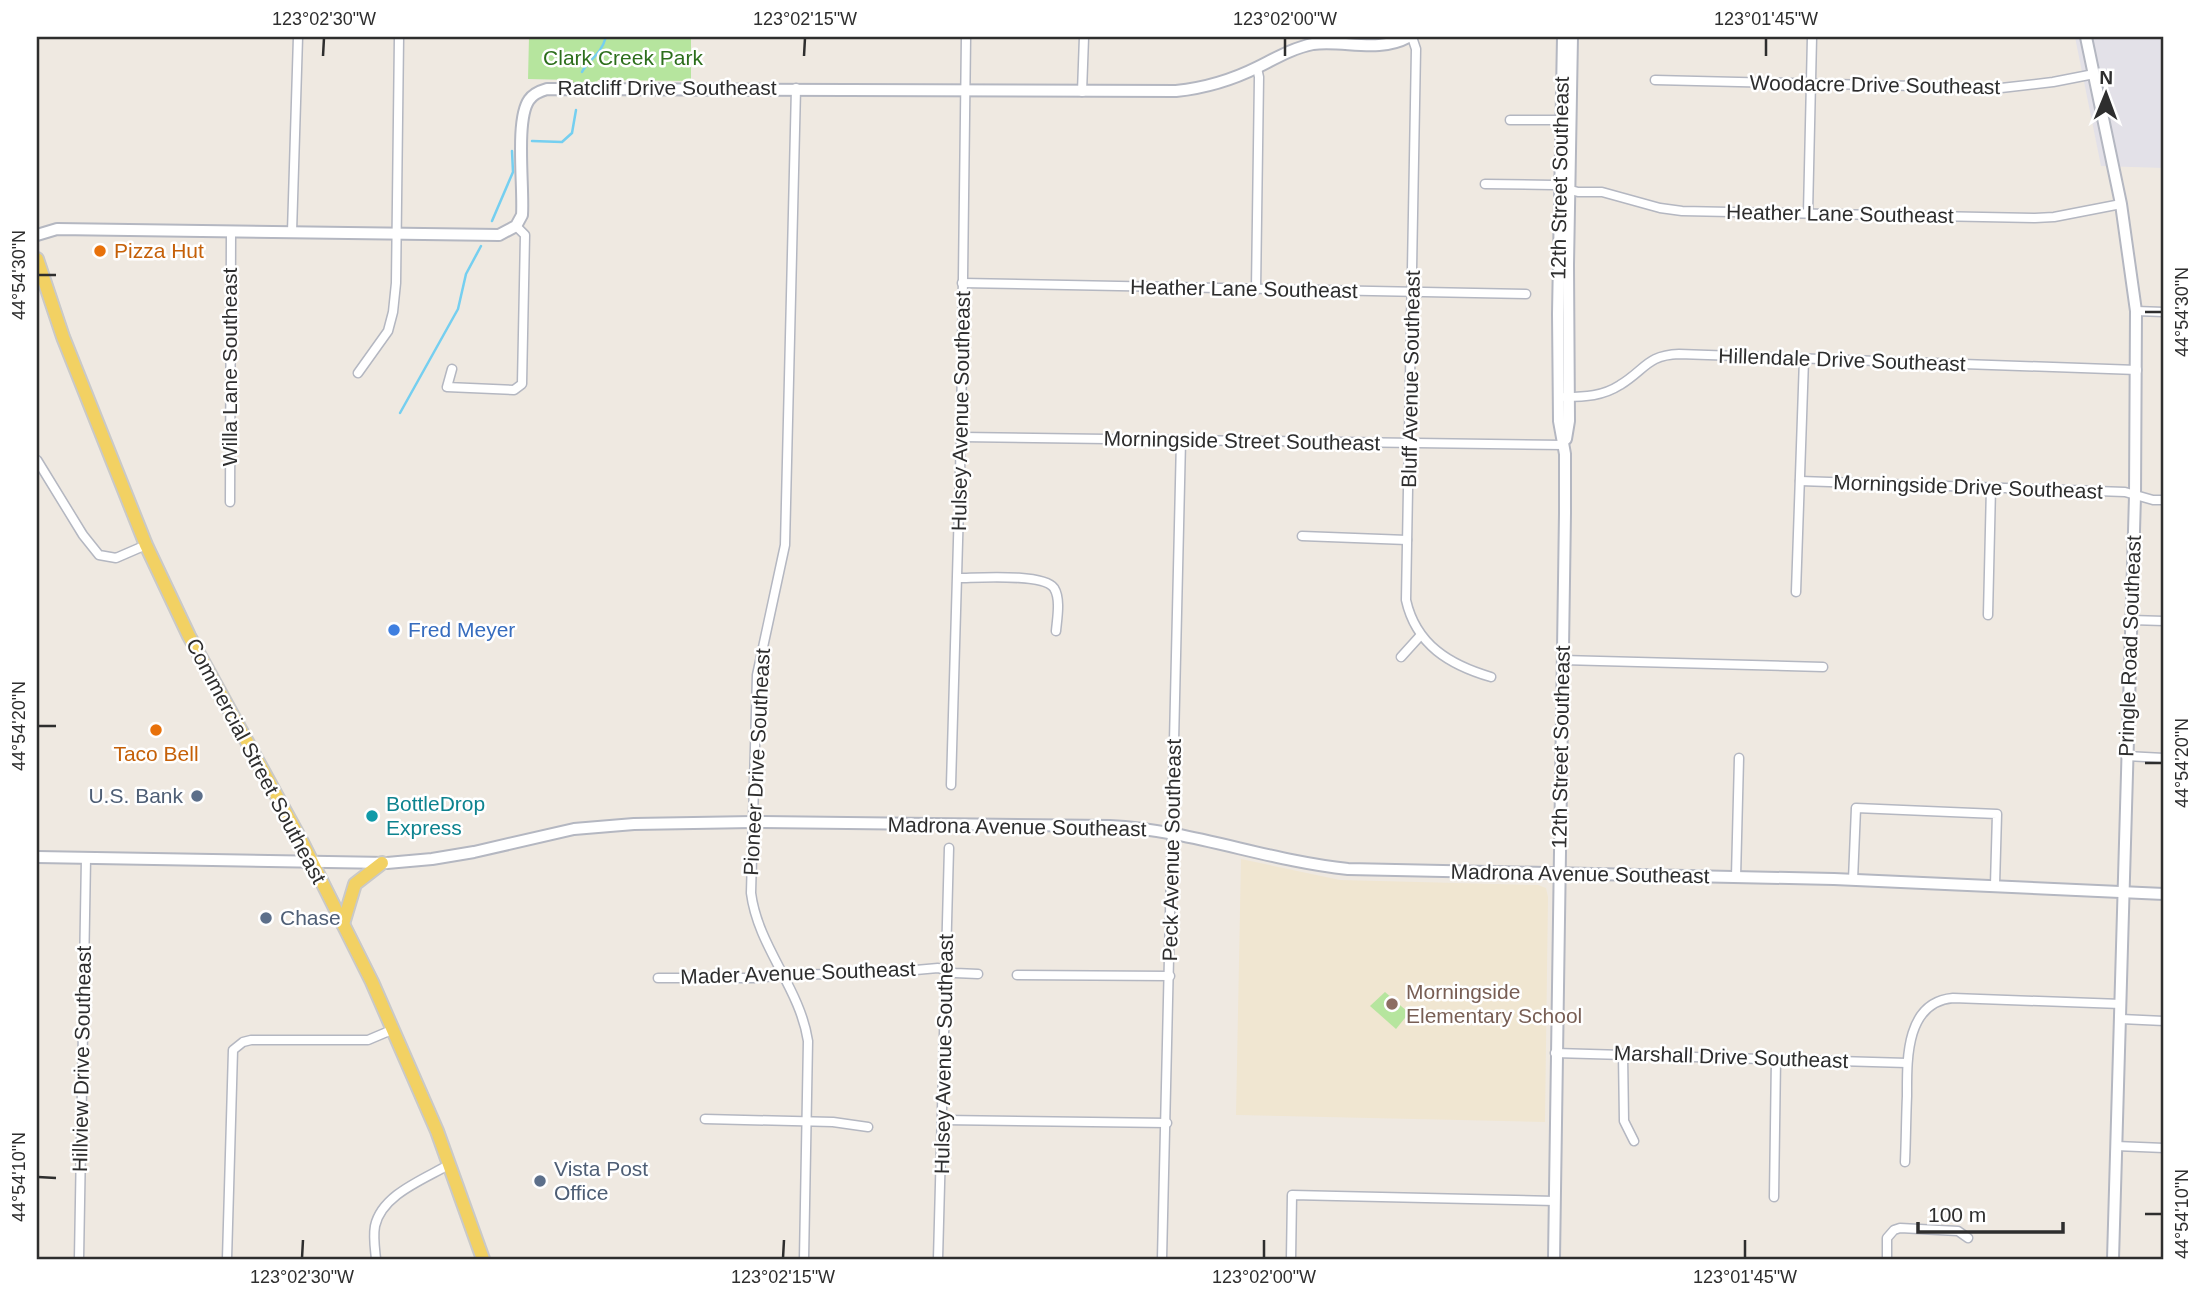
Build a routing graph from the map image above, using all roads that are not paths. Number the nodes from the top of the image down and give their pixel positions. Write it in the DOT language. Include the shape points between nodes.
graph roads {
  1 [pos="298,37"];
  2 [pos="399,37"];
  3 [pos="966,37"];
  4 [pos="1084,37"];
  5 [pos="1410,37"];
  6 [pos="1563,37"];
  7 [pos="1572,37"];
  8 [pos="1812,37"];
  9 [pos="2086,37"];
  10 [pos="1257,68"];
  11 [pos="2094,74"];
  12 [pos="1655,80"];
  13 [pos="1811,84"];
  14 [pos="796,88"];
  15 [pos="965,90"];
  16 [pos="1082,92"];
  17 [pos="1510,120"];
  18 [pos="1561,120"];
  19 [pos="1485,184"];
  20 [pos="1565,188"];
  21 [pos="2121,204"];
  22 [pos="1808,214"];
  23 [pos="516,226"];
  24 [pos="232,232"];
  25 [pos="292,232"];
  26 [pos="37,235"];
  27 [pos="397,235"];
  28 [pos="37,259"];
  29 [pos="962,284"];
  30 [pos="1256,290"];
  31 [pos="1413,291"];
  32 [pos="1527,294"];
  33 [pos="2137,311"];
  34 [pos="2164,313"];
  35 [pos="1804,359"];
  36 [pos="452,369"];
  37 [pos="2137,370"];
  38 [pos="358,373"];
  39 [pos="1564,397"];
  40 [pos="961,437"];
  41 [pos="1181,440"];
  42 [pos="1410,443"];
  43 [pos="1564,446"];
  44 [pos="37,460"];
  45 [pos="1800,481"];
  46 [pos="1991,487"];
  47 [pos="2135,496"];
  48 [pos="2164,500"];
  49 [pos="230,502"];
  50 [pos="1302,536"];
  51 [pos="1407,540"];
  52 [pos="146,545"];
  53 [pos="958,578"];
  54 [pos="1797,592"];
  55 [pos="1988,615"];
  56 [pos="2132,620"];
  57 [pos="2164,621"];
  58 [pos="1056,631"];
  59 [pos="1420,636"];
  60 [pos="1401,657"];
  61 [pos="1562,660"];
  62 [pos="1823,667"];
  63 [pos="1492,677"];
  64 [pos="2126,756"];
  65 [pos="1739,758"];
  66 [pos="2164,758"];
  67 [pos="951,785"];
  68 [pos="753,822"];
  69 [pos="1172,833"];
  70 [pos="949,848"];
  71 [pos="37,858"];
  72 [pos="86,858"];
  73 [pos="312,862"];
  74 [pos="382,863"];
  75 [pos="1558,874"];
  76 [pos="1736,877"];
  77 [pos="1853,880"];
  78 [pos="1995,885"];
  79 [pos="2124,892"];
  80 [pos="2164,894"];
  81 [pos="343,925"];
  82 [pos="946,970"];
  83 [pos="978,974"];
  84 [pos="781,975"];
  85 [pos="1017,975"];
  86 [pos="1170,976"];
  87 [pos="658,978"];
  88 [pos="2121,1004"];
  89 [pos="2121,1019"];
  90 [pos="2164,1021"];
  91 [pos="394,1029"];
  92 [pos="1555,1053"];
  93 [pos="1623,1054"];
  94 [pos="1776,1058"];
  95 [pos="1907,1063"];
  96 [pos="705,1119"];
  97 [pos="943,1120"];
  98 [pos="807,1121"];
  99 [pos="1167,1123"];
  100 [pos="867,1126"];
  101 [pos="1634,1141"];
  102 [pos="2116,1146"];
  103 [pos="2164,1148"];
  104 [pos="1905,1162"];
  105 [pos="450,1164"];
  106 [pos="1774,1197"];
  107 [pos="1555,1201"];
  108 [pos="1968,1238"];
  109 [pos="79,1259"];
  110 [pos="227,1259"];
  111 [pos="376,1259"];
  112 [pos="483,1259"];
  113 [pos="804,1259"];
  114 [pos="939,1259"];
  115 [pos="1162,1259"];
  116 [pos="1291,1259"];
  117 [pos="1554,1259"];
  118 [pos="1886,1259"];
  119 [pos="2113,1259"];
  1 -- 25 [label="street"];
  2 -- 27 [label="street"];
  3 -- 15 [label="street, Hulsey Avenue Southeast"];
  4 -- 16 [label="street"];
  5 -- 10 [label="main road, Ratcliff Drive Southeast" via="1394,44 1302,47"];
  5 -- 31 [label="street, Bluff Avenue Southeast" via="1416,49"];
  6 -- 18 [label="main road, 12th Street Southeast"];
  7 -- 20 [label="main road, 12th Street Southeast"];
  8 -- 13 [label="street"];
  9 -- 11 [label="main road, Pringle Road Southeast"];
  10 -- 16 [label="main road, Ratcliff Drive Southeast" via="1192,89"];
  10 -- 30 [label="street"];
  11 -- 13 [label="street, Woodacre Drive Southeast" via="2001,88"];
  11 -- 21 [label="main road, Pringle Road Southeast"];
  12 -- 13 [label="street, Woodacre Drive Southeast"];
  13 -- 22 [label="street"];
  14 -- 15 [label="main road, Ratcliff Drive Southeast"];
  14 -- 23 [label="main road, Ratcliff Drive Southeast" via="540,90 528,101 523,118 523,202"];
  14 -- 68 [label="street, Pioneer Drive Southeast" via="785,545 757,676"];
  15 -- 16 [label="main road, Ratcliff Drive Southeast"];
  15 -- 29 [label="street, Hulsey Avenue Southeast"];
  17 -- 18 [label="street"];
  18 -- 20 [label="main road, 12th Street Southeast"];
  19 -- 20 [label="street, Heather Lane Southeast"];
  20 -- 22 [label="street, Heather Lane Southeast" via="1682,211"];
  20 -- 39 [label="main road, 12th Street Southeast"];
  21 -- 22 [label="street, Heather Lane Southeast" via="2035,218"];
  21 -- 33 [label="main road, Pringle Road Southeast"];
  23 -- 27 [label="main road" via="499,235"];
  23 -- 36 [label="street" via="525,235 522,384 513,390 447,387"];
  24 -- 25 [label="main road"];
  24 -- 26 [label="main road" via="57,229"];
  24 -- 49 [label="street, Willa Lane Southeast"];
  25 -- 27 [label="main road"];
  27 -- 38 [label="street" via="388,331"];
  28 -- 52 [label="main road, Commercial Street Southeast"];
  29 -- 30 [label="street, Heather Lane Southeast"];
  29 -- 40 [label="street, Hulsey Avenue Southeast"];
  30 -- 31 [label="street, Heather Lane Southeast"];
  31 -- 32 [label="street, Heather Lane Southeast"];
  31 -- 42 [label="street, Bluff Avenue Southeast"];
  33 -- 34 [label="street"];
  33 -- 37 [label="main road, Pringle Road Southeast"];
  35 -- 37 [label="street, Hillendale Drive Southeast"];
  35 -- 39 [label="street, Hillendale Drive Southeast" via="1663,355 1609,391"];
  35 -- 45 [label="street"];
  37 -- 47 [label="main road, Pringle Road Southeast"];
  39 -- 43 [label="main road, 12th Street Southeast" via="1569,421"];
  40 -- 41 [label="street, Morningside Street Southeast"];
  40 -- 53 [label="street, Hulsey Avenue Southeast"];
  41 -- 42 [label="street, Morningside Street Southeast"];
  41 -- 69 [label="street, Peck Avenue Southeast"];
  42 -- 43 [label="street, Morningside Street Southeast"];
  42 -- 51 [label="street, Bluff Avenue Southeast"];
  43 -- 61 [label="main road, 12th Street Southeast"];
  44 -- 52 [label="street" via="99,555 117,558"];
  45 -- 46 [label="street, Morningside Drive Southeast"];
  45 -- 54 [label="street"];
  46 -- 47 [label="street, Morningside Drive Southeast"];
  46 -- 55 [label="street"];
  47 -- 48 [label="street, Morningside Drive Southeast"];
  47 -- 56 [label="main road, Pringle Road Southeast"];
  50 -- 51 [label="street"];
  51 -- 59 [label="street, Bluff Avenue Southeast" via="1406,600"];
  52 -- 73 [label="main road, Commercial Street Southeast" via="193,644"];
  53 -- 58 [label="street" via="1033,579 1049,584 1057,600"];
  53 -- 67 [label="street, Hulsey Avenue Southeast"];
  56 -- 57 [label="street"];
  56 -- 64 [label="main road, Pringle Road Southeast"];
  59 -- 60 [label="street"];
  59 -- 63 [label="street" via="1459,666"];
  61 -- 62 [label="street"];
  61 -- 75 [label="main road, 12th Street Southeast"];
  64 -- 66 [label="street"];
  64 -- 79 [label="main road, Pringle Road Southeast"];
  65 -- 76 [label="street"];
  68 -- 69 [label="main road, Madrona Avenue Southeast" via="1110,826"];
  68 -- 74 [label="main road, Madrona Avenue Southeast" via="587,828 474,852"];
  68 -- 84 [label="street, Pioneer Drive Southeast" via="753,909"];
  69 -- 75 [label="main road, Madrona Avenue Southeast" via="1340,868"];
  69 -- 86 [label="street, Peck Avenue Southeast"];
  70 -- 82 [label="street, Hulsey Avenue Southeast"];
  71 -- 72 [label="main road, Madrona Avenue Southeast"];
  72 -- 73 [label="main road, Madrona Avenue Southeast"];
  72 -- 109 [label="street, Hillview Drive Southeast"];
  73 -- 74 [label="main road, Madrona Avenue Southeast"];
  73 -- 81 [label="main road, Commercial Street Southeast"];
  74 -- 81 [label="main road" via="355,884"];
  75 -- 76 [label="main road, Madrona Avenue Southeast"];
  75 -- 92 [label="main road, 12th Street Southeast"];
  76 -- 77 [label="main road, Madrona Avenue Southeast"];
  77 -- 78 [label="main road, Madrona Avenue Southeast"];
  77 -- 78 [label="street" via="1856,808 1997,814"];
  78 -- 79 [label="main road, Madrona Avenue Southeast"];
  79 -- 80 [label="main road, Madrona Avenue Southeast"];
  79 -- 88 [label="main road, Pringle Road Southeast"];
  81 -- 91 [label="main road, Commercial Street Southeast"];
  82 -- 83 [label="street, Mader Avenue Southeast"];
  82 -- 84 [label="street, Mader Avenue Southeast"];
  82 -- 97 [label="street, Hulsey Avenue Southeast"];
  84 -- 87 [label="street, Mader Avenue Southeast"];
  84 -- 98 [label="street, Pioneer Drive Southeast" via="806,1029"];
  85 -- 86 [label="street"];
  86 -- 99 [label="street, Peck Avenue Southeast"];
  88 -- 89 [label="main road, Pringle Road Southeast"];
  88 -- 95 [label="street" via="1945,999 1930,1006 1918,1021"];
  89 -- 90 [label="street"];
  89 -- 102 [label="main road, Pringle Road Southeast"];
  91 -- 105 [label="main road, Commercial Street Southeast"];
  91 -- 110 [label="street" via="368,1040 251,1040 233,1050"];
  92 -- 93 [label="street, Marshall Drive Southeast"];
  92 -- 107 [label="main road, 12th Street Southeast"];
  93 -- 94 [label="street, Marshall Drive Southeast"];
  93 -- 101 [label="street" via="1624,1121"];
  94 -- 95 [label="street, Marshall Drive Southeast"];
  94 -- 106 [label="street"];
  95 -- 104 [label="street"];
  96 -- 98 [label="street"];
  97 -- 99 [label="street"];
  97 -- 114 [label="street, Hulsey Avenue Southeast"];
  98 -- 100 [label="street"];
  98 -- 113 [label="street, Pioneer Drive Southeast"];
  99 -- 115 [label="street, Peck Avenue Southeast"];
  102 -- 103 [label="street"];
  102 -- 119 [label="main road, Pringle Road Southeast"];
  105 -- 111 [label="street" via="398,1194 381,1212 374,1228"];
  105 -- 112 [label="main road, Commercial Street Southeast"];
  107 -- 116 [label="street" via="1292,1195"];
  107 -- 117 [label="main road, 12th Street Southeast"];
  108 -- 118 [label="street" via="1955,1230 1900,1228 1887,1238"];
}
